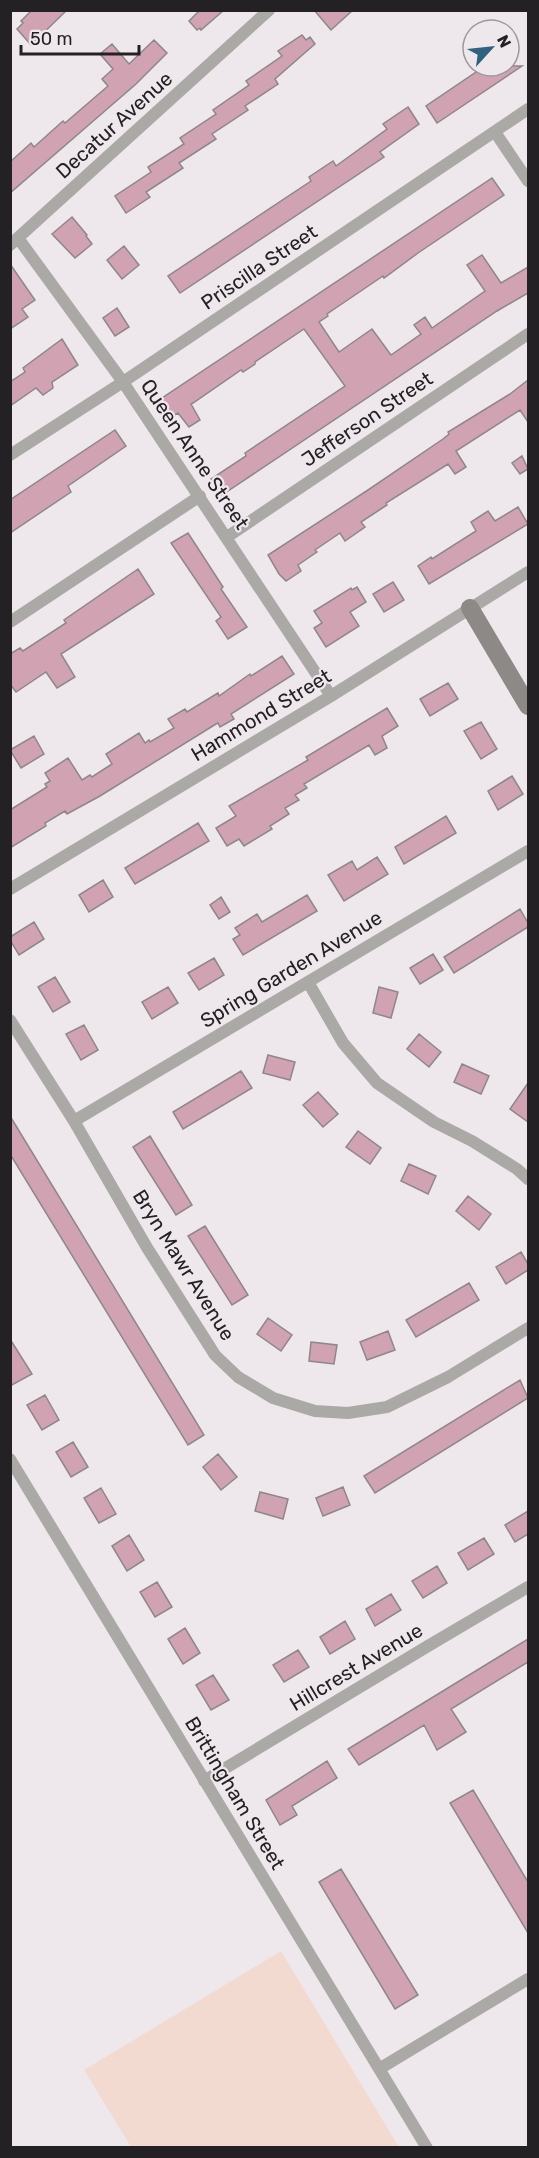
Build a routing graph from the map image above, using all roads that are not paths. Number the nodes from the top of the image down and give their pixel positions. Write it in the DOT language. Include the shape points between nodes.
graph roads {
  1 [pos="269,10"];
  2 [pos="528,109"];
  3 [pos="495,132"];
  4 [pos="528,181"];
  5 [pos="14,242"];
  6 [pos="528,334"];
  7 [pos="123,382"];
  8 [pos="10,455"];
  9 [pos="200,496"];
  10 [pos="227,537"];
  11 [pos="528,572"];
  12 [pos="470,608"];
  13 [pos="10,622"];
  14 [pos="330,696"];
  15 [pos="528,706"];
  16 [pos="528,851"];
  17 [pos="10,889"];
  18 [pos="308,982"];
  19 [pos="10,1020"];
  20 [pos="74,1121"];
  21 [pos="528,1179"];
  22 [pos="528,1328"];
  23 [pos="10,1459"];
  24 [pos="528,1587"];
  25 [pos="204,1782"];
  26 [pos="528,1979"];
  27 [pos="379,2068"];
  28 [pos="427,2148"];
  1 -- 5 [label="street, Decatur Avenue"];
  2 -- 3 [label="street, Priscilla Street"];
  3 -- 4 [label="street"];
  3 -- 7 [label="street, Priscilla Street"];
  5 -- 7 [label="street, Queen Anne Street"];
  6 -- 10 [label="street, Jefferson Street"];
  7 -- 8 [label="street, Priscilla Street"];
  7 -- 9 [label="street, Queen Anne Street"];
  9 -- 10 [label="street, Queen Anne Street"];
  9 -- 13 [label="street"];
  10 -- 14 [label="street, Queen Anne Street"];
  11 -- 12 [label="street, Hammond Street"];
  12 -- 14 [label="street, Hammond Street"];
  12 -- 15 [label="street"];
  14 -- 17 [label="street, Hammond Street"];
  16 -- 18 [label="street, Spring Garden Avenue"];
  18 -- 20 [label="street, Spring Garden Avenue"];
  18 -- 21 [label="street" via="343,1043 377,1083"];
  19 -- 20 [label="street, Bryn Mawr Avenue"];
  20 -- 22 [label="street, Bryn Mawr Avenue" via="146,1246 215,1354 238,1377 273,1398 315,1411 348,1413 387,1407 448,1377"];
  23 -- 25 [label="street, Brittingham Street"];
  24 -- 25 [label="street, Hillcrest Avenue"];
  25 -- 27 [label="street, Brittingham Street"];
  26 -- 27 [label="street"];
  27 -- 28 [label="street, Brittingham Street"];
}
